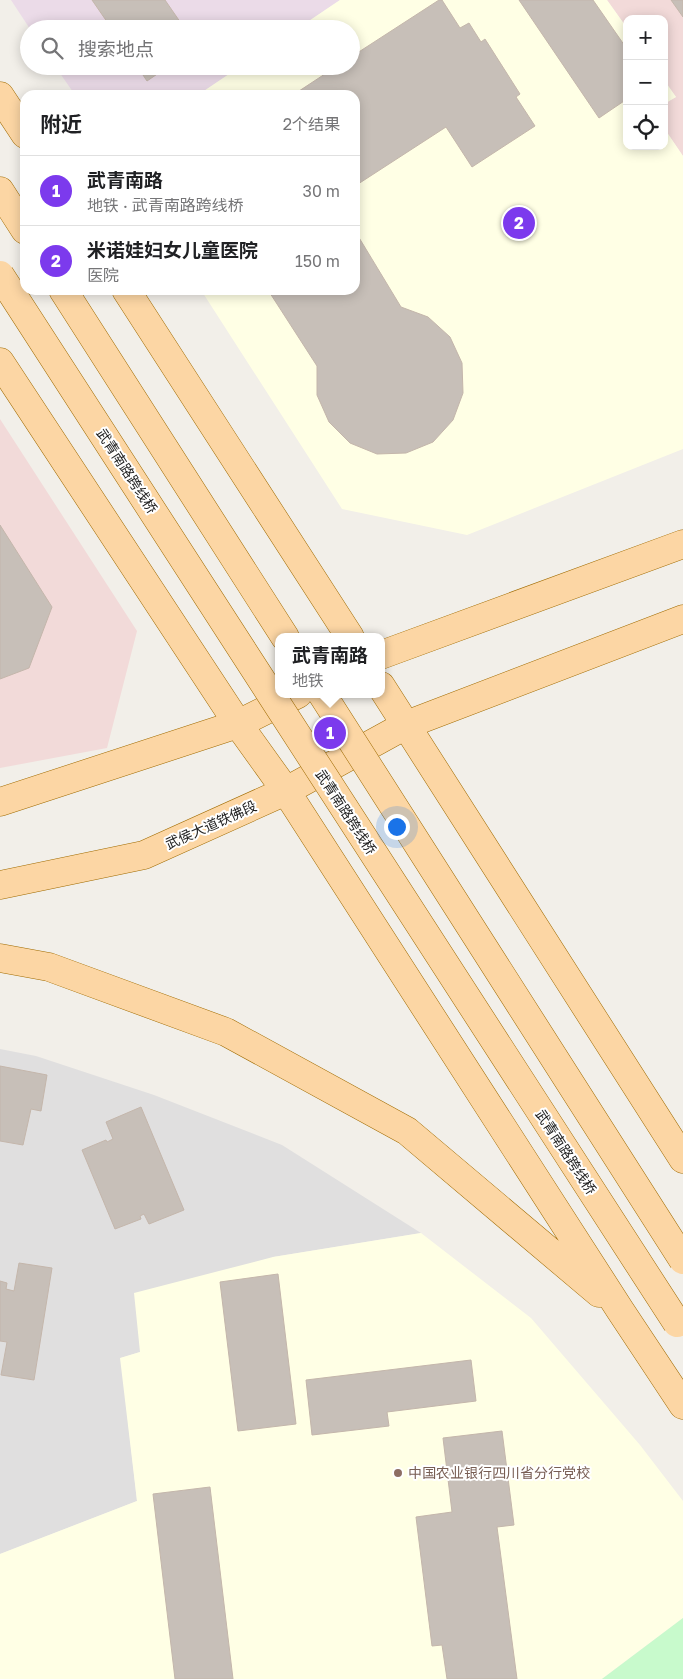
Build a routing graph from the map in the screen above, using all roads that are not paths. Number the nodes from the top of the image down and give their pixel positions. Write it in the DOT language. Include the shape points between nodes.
graph roads {
  1 [pos="0,96"];
  2 [pos="20,126"];
  3 [pos="0,191"];
  4 [pos="20,222"];
  5 [pos="0,274"];
  6 [pos="67,295"];
  7 [pos="129,295"];
  8 [pos="0,362"];
  9 [pos="683,544"];
  10 [pos="683,618"];
  11 [pos="282,633"];
  12 [pos="347,633"];
  13 [pos="385,654"];
  14 [pos="385,692"];
  15 [pos="290,698"];
  16 [pos="325,698"];
  17 [pos="238,724"];
  18 [pos="406,725"];
  19 [pos="286,792"];
  20 [pos="0,802"];
  21 [pos="0,885"];
  22 [pos="0,958"];
  23 [pos="683,1158"];
  24 [pos="683,1260"];
  25 [pos="620,1310"];
  26 [pos="680,1328"];
  27 [pos="683,1406"];
  1 -- 2 [label="main road"];
  3 -- 4 [label="main road"];
  5 -- 26 [label="main road, 武青南路跨线桥, bridge"];
  6 -- 11 [label="main road"];
  7 -- 12 [label="main road"];
  8 -- 17 [label="main road"];
  9 -- 13 [label="main road"];
  10 -- 18 [label="main road, 武侯大道铁佛段"];
  14 -- 18 [label="main road"];
  15 -- 17 [label="main road"];
  16 -- 24 [label="main road, bridge"];
  17 -- 19 [label="main road"];
  17 -- 20 [label="main road"];
  18 -- 19 [label="main road, 武侯大道铁佛段"];
  18 -- 23 [label="main road"];
  19 -- 21 [label="main road, 武侯大道铁佛段" via="144,854"];
  19 -- 25 [label="main road"];
  22 -- 25 [label="main road" via="50,967 226,1032 407,1131"];
  25 -- 27 [label="main road"];
}
